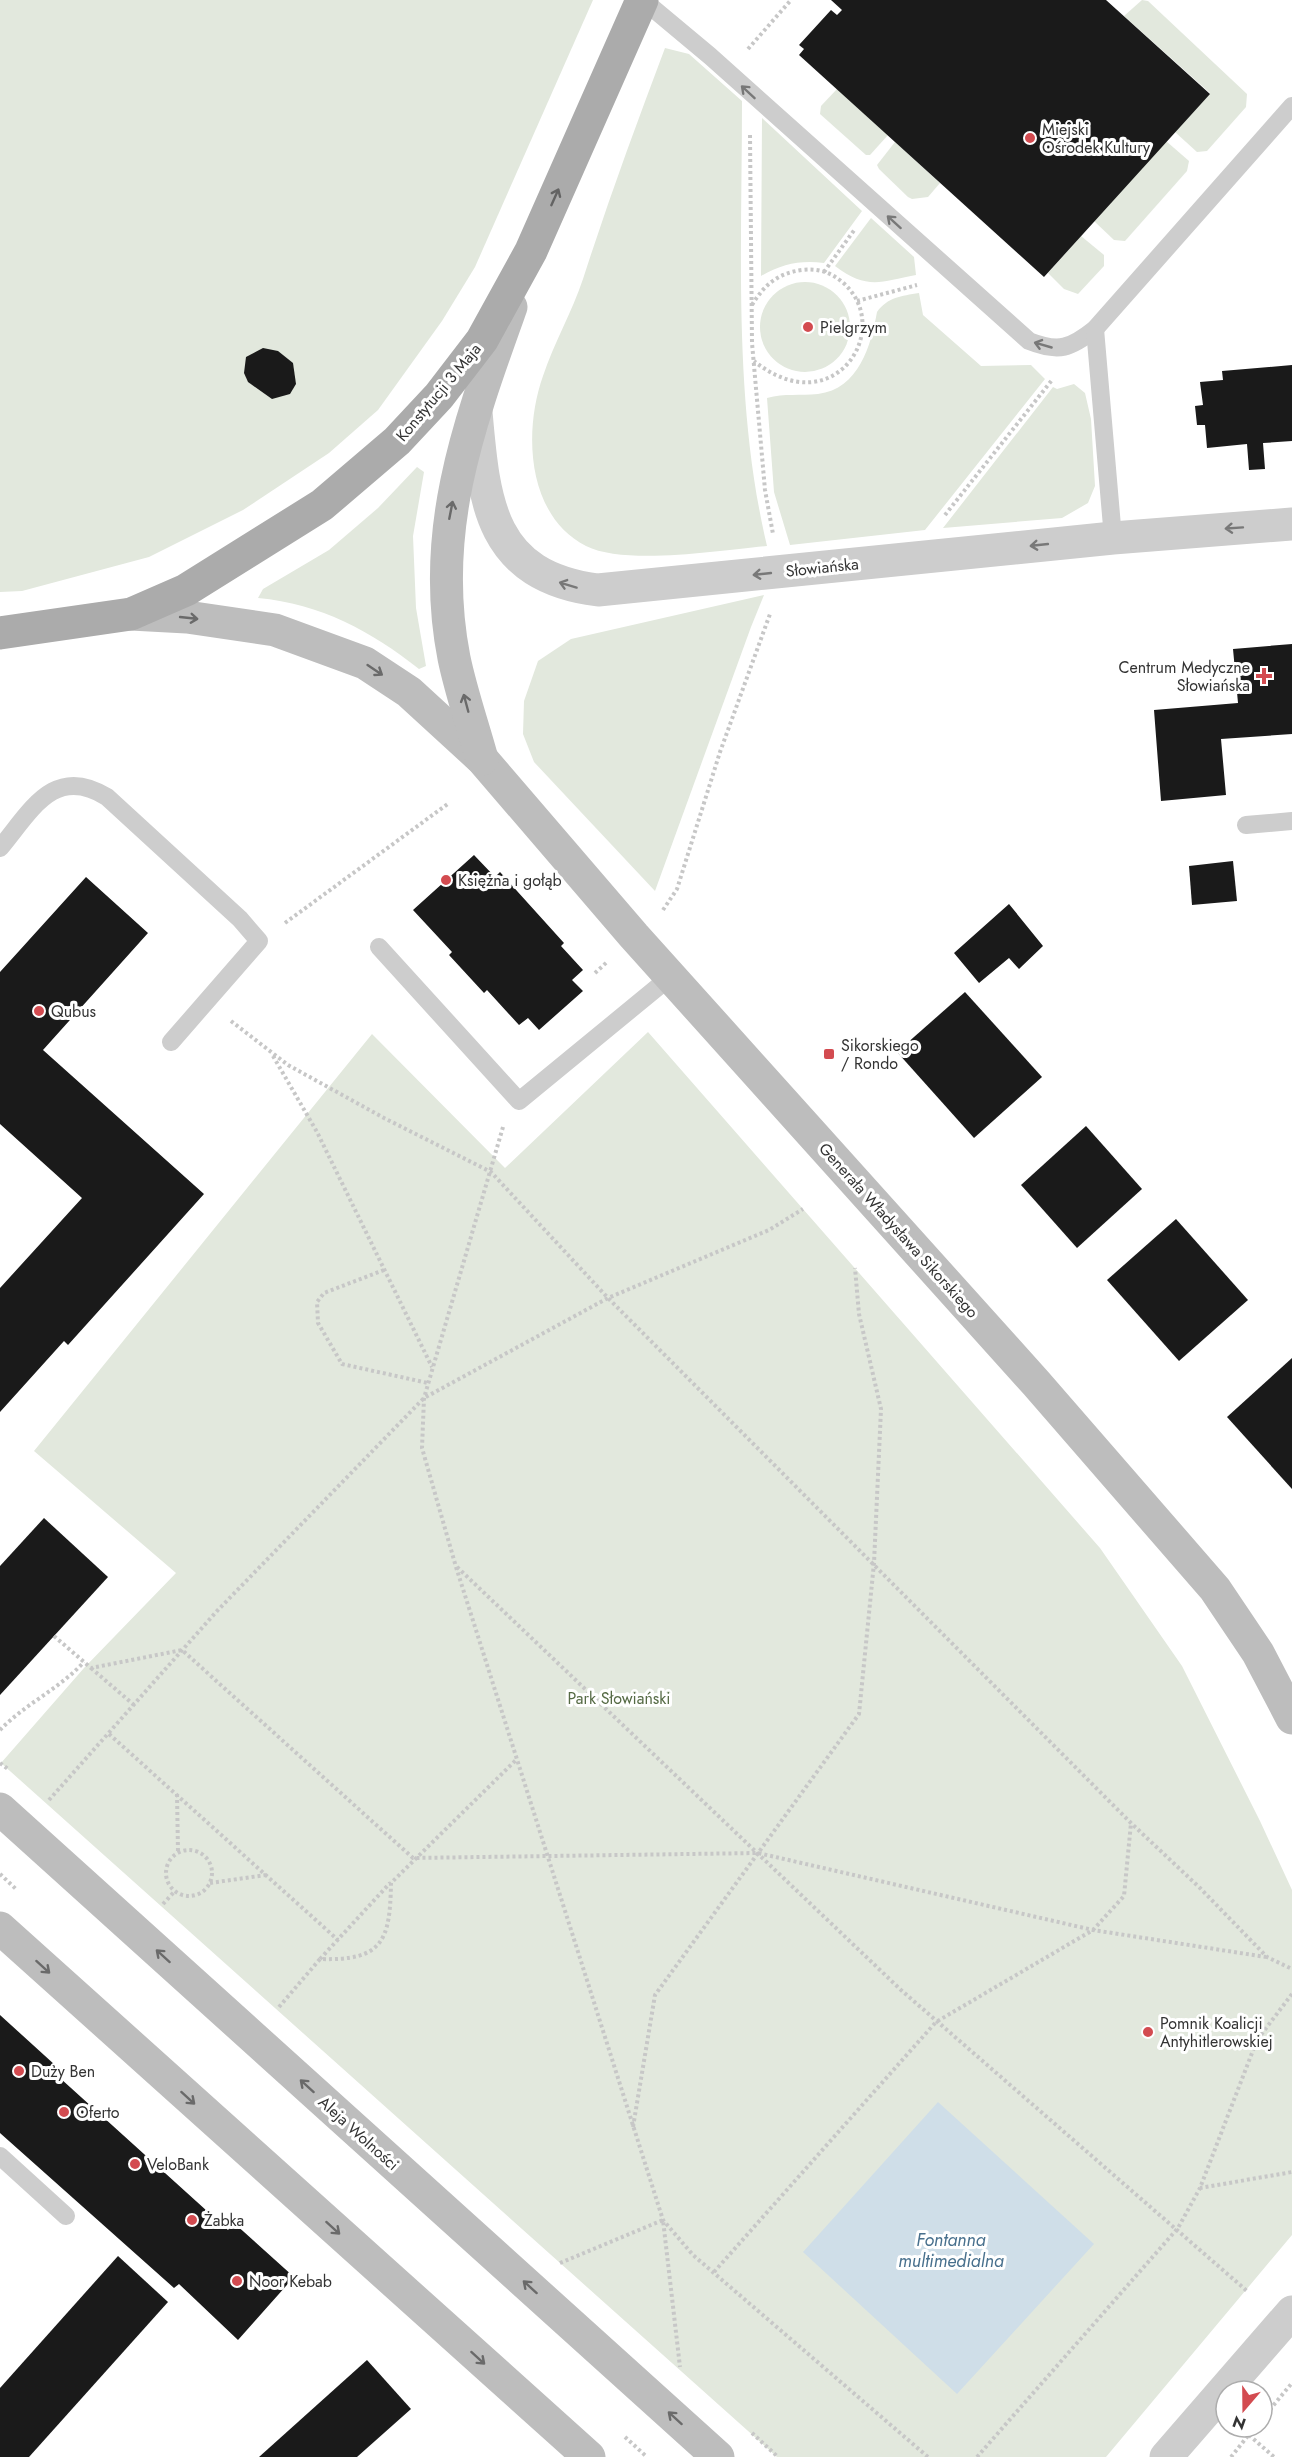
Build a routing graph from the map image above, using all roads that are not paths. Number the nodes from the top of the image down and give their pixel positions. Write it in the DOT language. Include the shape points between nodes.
graph roads {
  1 [pos="643,0"];
  2 [pos="1292,106"];
  3 [pos="531,250"];
  4 [pos="1095,329"];
  5 [pos="476,408"];
  6 [pos="1292,524"];
  7 [pos="1113,538"];
  8 [pos="131,615"];
  9 [pos="0,633"];
  10 [pos="482,759"];
  11 [pos="1292,821"];
  12 [pos="1246,825"];
  13 [pos="0,848"];
  14 [pos="378,946"];
  15 [pos="670,977"];
  16 [pos="171,1041"];
  17 [pos="1292,1718"];
  18 [pos="0,1809"];
  19 [pos="0,1928"];
  20 [pos="0,2156"];
  21 [pos="66,2216"];
  22 [pos="1292,2312"];
  23 [pos="589,2457"];
  24 [pos="718,2457"];
  25 [pos="1166,2457"];
  3 -- 1 [label="main road, Konstytucji 3 Maja, one-way"];
  4 -- 1 [label="lane, one-way" via="1078,343 1059,349 1029,341"];
  2 -- 4 [label="lane"];
  3 -- 5 [label="street, Generała Władysława Sikorskiego"];
  3 -- 8 [label="main road, Konstytucji 3 Maja" via="482,340 439,396 397,441 322,505 249,553 186,590"];
  4 -- 7 [label="lane"];
  7 -- 5 [label="street, Słowiańska, one-way" via="598,590 568,586 532,569 509,548 489,509"];
  10 -- 5 [label="street, Generała Władysława Sikorskiego, one-way" via="454,658 446,566 448,522"];
  6 -- 7 [label="street, Słowiańska, one-way"];
  8 -- 9 [label="main road, Konstytucji 3 Maja"];
  8 -- 10 [label="street, Generała Władysława Sikorskiego, one-way" via="187,617 275,630 365,663 409,692"];
  10 -- 15 [label="street, Generała Władysława Sikorskiego"];
  11 -- 12 [label="lane"];
  13 -- 16 [label="lane" via="46,794 72,784 89,786 125,813 240,919 259,941"];
  14 -- 15 [label="lane" via="519,1101"];
  15 -- 17 [label="street, Generała Władysława Sikorskiego" via="1215,1588 1258,1653"];
  24 -- 18 [label="street, Aleja Wolności, one-way"];
  19 -- 23 [label="street, one-way"];
  20 -- 21 [label="lane"];
  22 -- 25 [label="street"];
}
